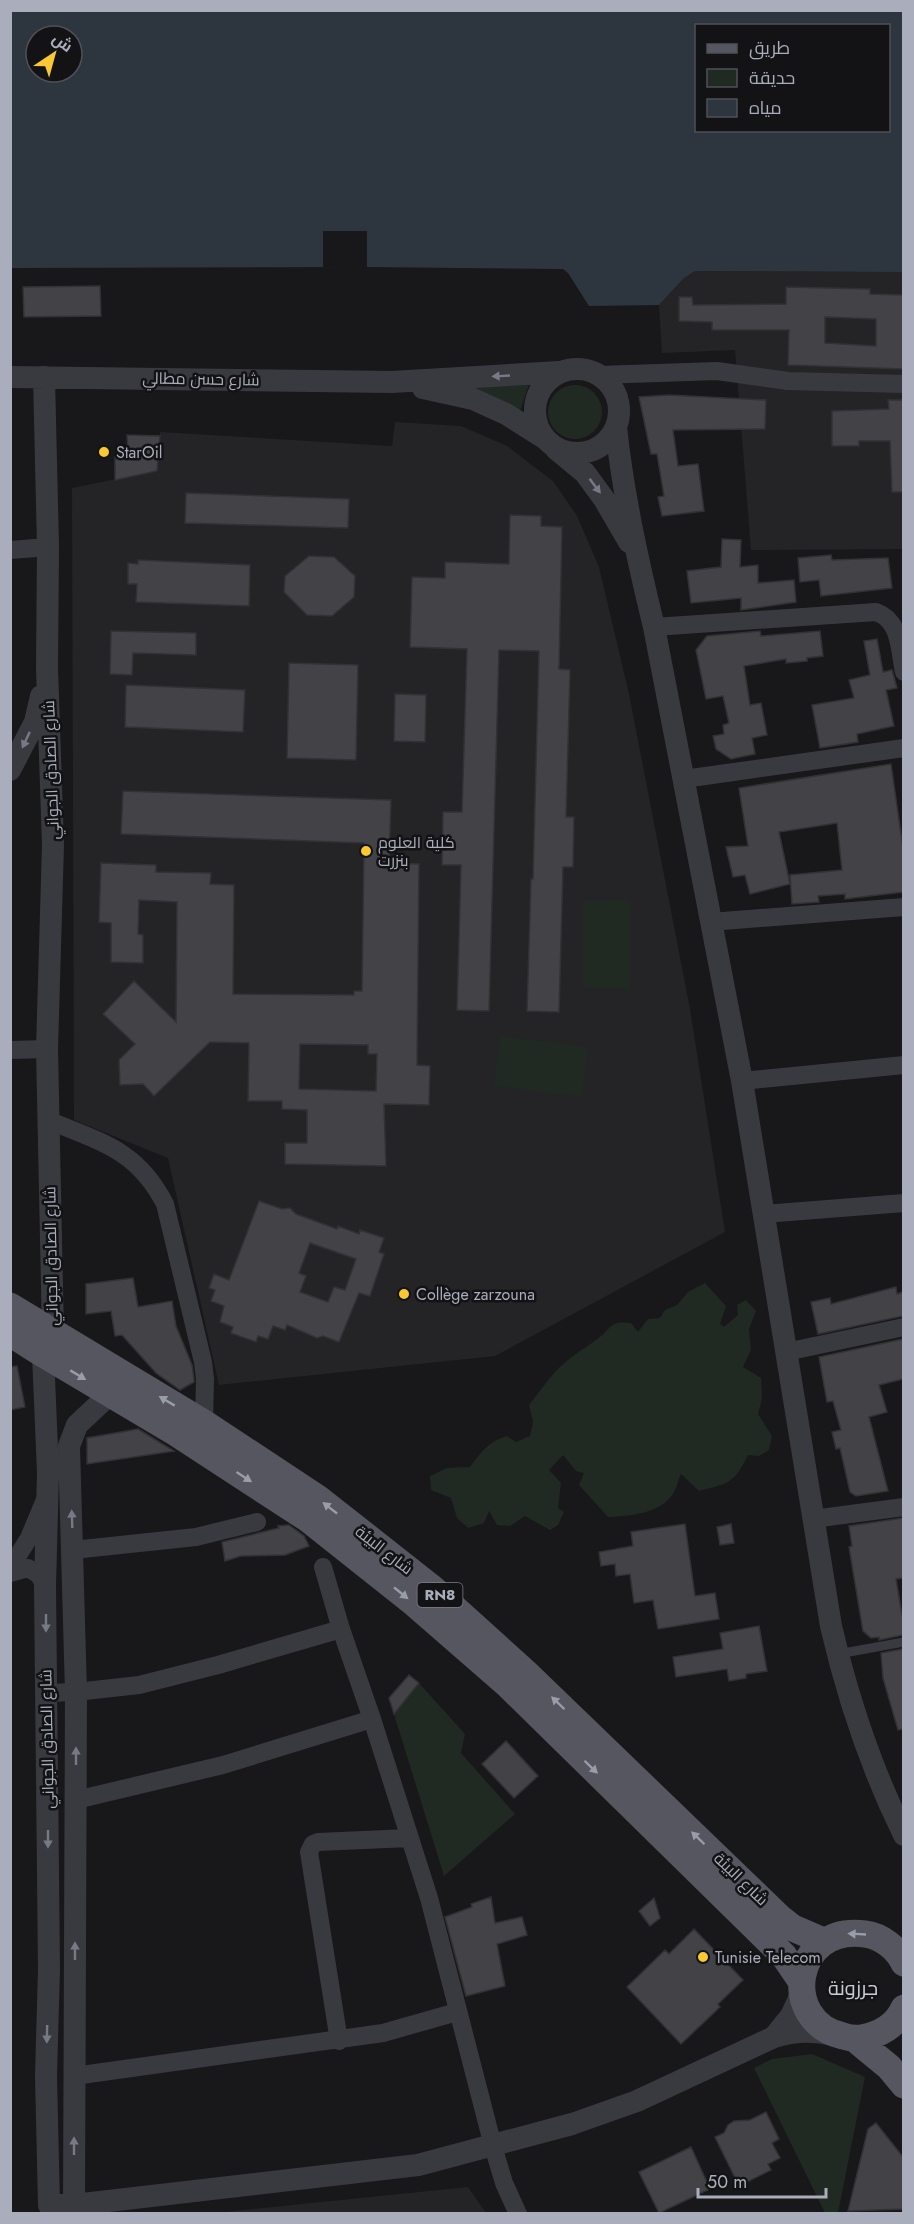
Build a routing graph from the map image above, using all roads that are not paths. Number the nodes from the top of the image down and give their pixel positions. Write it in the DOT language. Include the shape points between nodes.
graph roads {
  1 [pos="559,372"];
  2 [pos="599,375"];
  3 [pos="10,377"];
  4 [pos="44,377"];
  5 [pos="392,382"];
  6 [pos="903,384"];
  7 [pos="616,426"];
  8 [pos="548,442"];
  9 [pos="48,547"];
  10 [pos="10,550"];
  11 [pos="638,560"];
  12 [pos="654,627"];
  13 [pos="48,668"];
  14 [pos="903,672"];
  15 [pos="903,748"];
  16 [pos="10,770"];
  17 [pos="684,779"];
  18 [pos="903,907"];
  19 [pos="710,922"];
  20 [pos="47,1049"];
  21 [pos="10,1050"];
  22 [pos="903,1065"];
  23 [pos="742,1081"];
  24 [pos="48,1120"];
  25 [pos="903,1203"];
  26 [pos="764,1214"];
  27 [pos="10,1306"];
  28 [pos="903,1327"];
  29 [pos="10,1333"];
  30 [pos="48,1344"];
  31 [pos="786,1352"];
  32 [pos="110,1394"];
  33 [pos="204,1423"];
  34 [pos="71,1473"];
  35 [pos="47,1484"];
  36 [pos="903,1508"];
  37 [pos="813,1519"];
  38 [pos="257,1522"];
  39 [pos="73,1550"];
  40 [pos="323,1567"];
  41 [pos="10,1568"];
  42 [pos="10,1574"];
  43 [pos="45,1586"];
  44 [pos="341,1629"];
  45 [pos="903,1642"];
  46 [pos="837,1654"];
  47 [pos="76,1692"];
  48 [pos="46,1693"];
  49 [pos="372,1719"];
  50 [pos="76,1800"];
  51 [pos="900,1822"];
  52 [pos="409,1838"];
  53 [pos="823,1941"];
  54 [pos="903,1959"];
  55 [pos="802,1986"];
  56 [pos="457,2012"];
  57 [pos="903,2015"];
  58 [pos="774,2037"];
  59 [pos="845,2037"];
  60 [pos="339,2041"];
  61 [pos="74,2076"];
  62 [pos="903,2085"];
  63 [pos="493,2146"];
  64 [pos="61,2209"];
  65 [pos="518,2214"];
  1 -- 2 [label="street" via="586,369"];
  1 -- 5 [label="street, one-way"];
  1 -- 8 [label="street" via="548,379 535,401 537,426"];
  2 -- 6 [label="street" via="717,371 788,381"];
  2 -- 7 [label="street" via="617,398"];
  3 -- 4 [label="street, شارع حسن مطالي"];
  4 -- 5 [label="street, شارع حسن مطالي"];
  4 -- 9 [label="street, شارع الصادق الجواني"];
  5 -- 8 [label="street" via="473,399 506,414"];
  7 -- 8 [label="street" via="610,437 589,451 564,451"];
  7 -- 11 [label="street"];
  8 -- 11 [label="street, one-way" via="585,473 598,490"];
  9 -- 10 [label="street"];
  9 -- 13 [label="street, شارع الصادق الجواني"];
  11 -- 12 [label="street"];
  12 -- 14 [label="street" via="876,612 888,616 896,628"];
  12 -- 17 [label="street"];
  13 -- 16 [label="street, one-way" via="35,722"];
  13 -- 20 [label="street, شارع الصادق الجواني" via="54,845"];
  15 -- 17 [label="street"];
  17 -- 19 [label="street"];
  18 -- 19 [label="street"];
  19 -- 23 [label="street"];
  20 -- 21 [label="street"];
  20 -- 24 [label="street, شارع الصادق الجواني"];
  22 -- 23 [label="street"];
  23 -- 26 [label="street"];
  24 -- 30 [label="street, شارع الصادق الجواني"];
  24 -- 33 [label="street" via="118,1149 157,1188 165,1204 200,1344 205,1379"];
  25 -- 26 [label="street"];
  26 -- 31 [label="street"];
  27 -- 30 [label="main road, شارع البيئة / RN8"];
  28 -- 31 [label="street"];
  29 -- 30 [label="main road, شارع البيئة / RN8"];
  30 -- 32 [label="main road, شارع البيئة / RN8, one-way"];
  33 -- 30 [label="main road, شارع البيئة / RN8, one-way"];
  30 -- 35 [label="street, شارع الصادق الجواني"];
  31 -- 37 [label="street"];
  32 -- 34 [label="street" via="82,1419 74,1432 69,1446"];
  32 -- 55 [label="main road, شارع البيئة / RN8, one-way" via="308,1519 416,1604 508,1685 784,1956"];
  53 -- 33 [label="main road, شارع البيئة / RN8, one-way" via="799,1932 779,1917 432,1588 319,1499"];
  34 -- 35 [label="street"];
  39 -- 34 [label="street, one-way"];
  35 -- 41 [label="street" via="29,1538"];
  35 -- 43 [label="street, شارع الصادق الجواني"];
  36 -- 37 [label="street"];
  37 -- 46 [label="street"];
  38 -- 39 [label="street" via="196,1537"];
  39 -- 47 [label="street"];
  40 -- 44 [label="street"];
  42 -- 43 [label="street" via="28,1568 39,1575"];
  43 -- 48 [label="street, شارع الصادق الجواني, one-way"];
  44 -- 47 [label="street" via="139,1685"];
  44 -- 49 [label="street"];
  45 -- 46 [label="lane"];
  46 -- 51 [label="street" via="870,1762"];
  47 -- 48 [label="street"];
  50 -- 47 [label="street, one-way"];
  48 -- 64 [label="street, شارع الصادق الجواني, one-way" via="46,2076"];
  49 -- 50 [label="street" via="223,1765"];
  49 -- 52 [label="street"];
  61 -- 50 [label="street, one-way"];
  52 -- 56 [label="street" via="429,1898"];
  52 -- 60 [label="street" via="318,1842 310,1848"];
  54 -- 53 [label="main road, one-way" via="889,1944 872,1935 851,1932"];
  53 -- 55 [label="main road" via="810,1956"];
  55 -- 58 [label="street" via="791,2016"];
  55 -- 59 [label="main road, RN8" via="808,2011 816,2022"];
  56 -- 60 [label="street" via="383,2034"];
  56 -- 63 [label="street"];
  57 -- 59 [label="main road" via="875,2036"];
  58 -- 59 [label="street" via="804,2030"];
  58 -- 63 [label="street" via="637,2101"];
  59 -- 62 [label="main road, RN8" via="889,2067"];
  60 -- 61 [label="street"];
  64 -- 61 [label="street, one-way"];
  63 -- 64 [label="street" via="418,2165"];
  63 -- 65 [label="street"];
}
